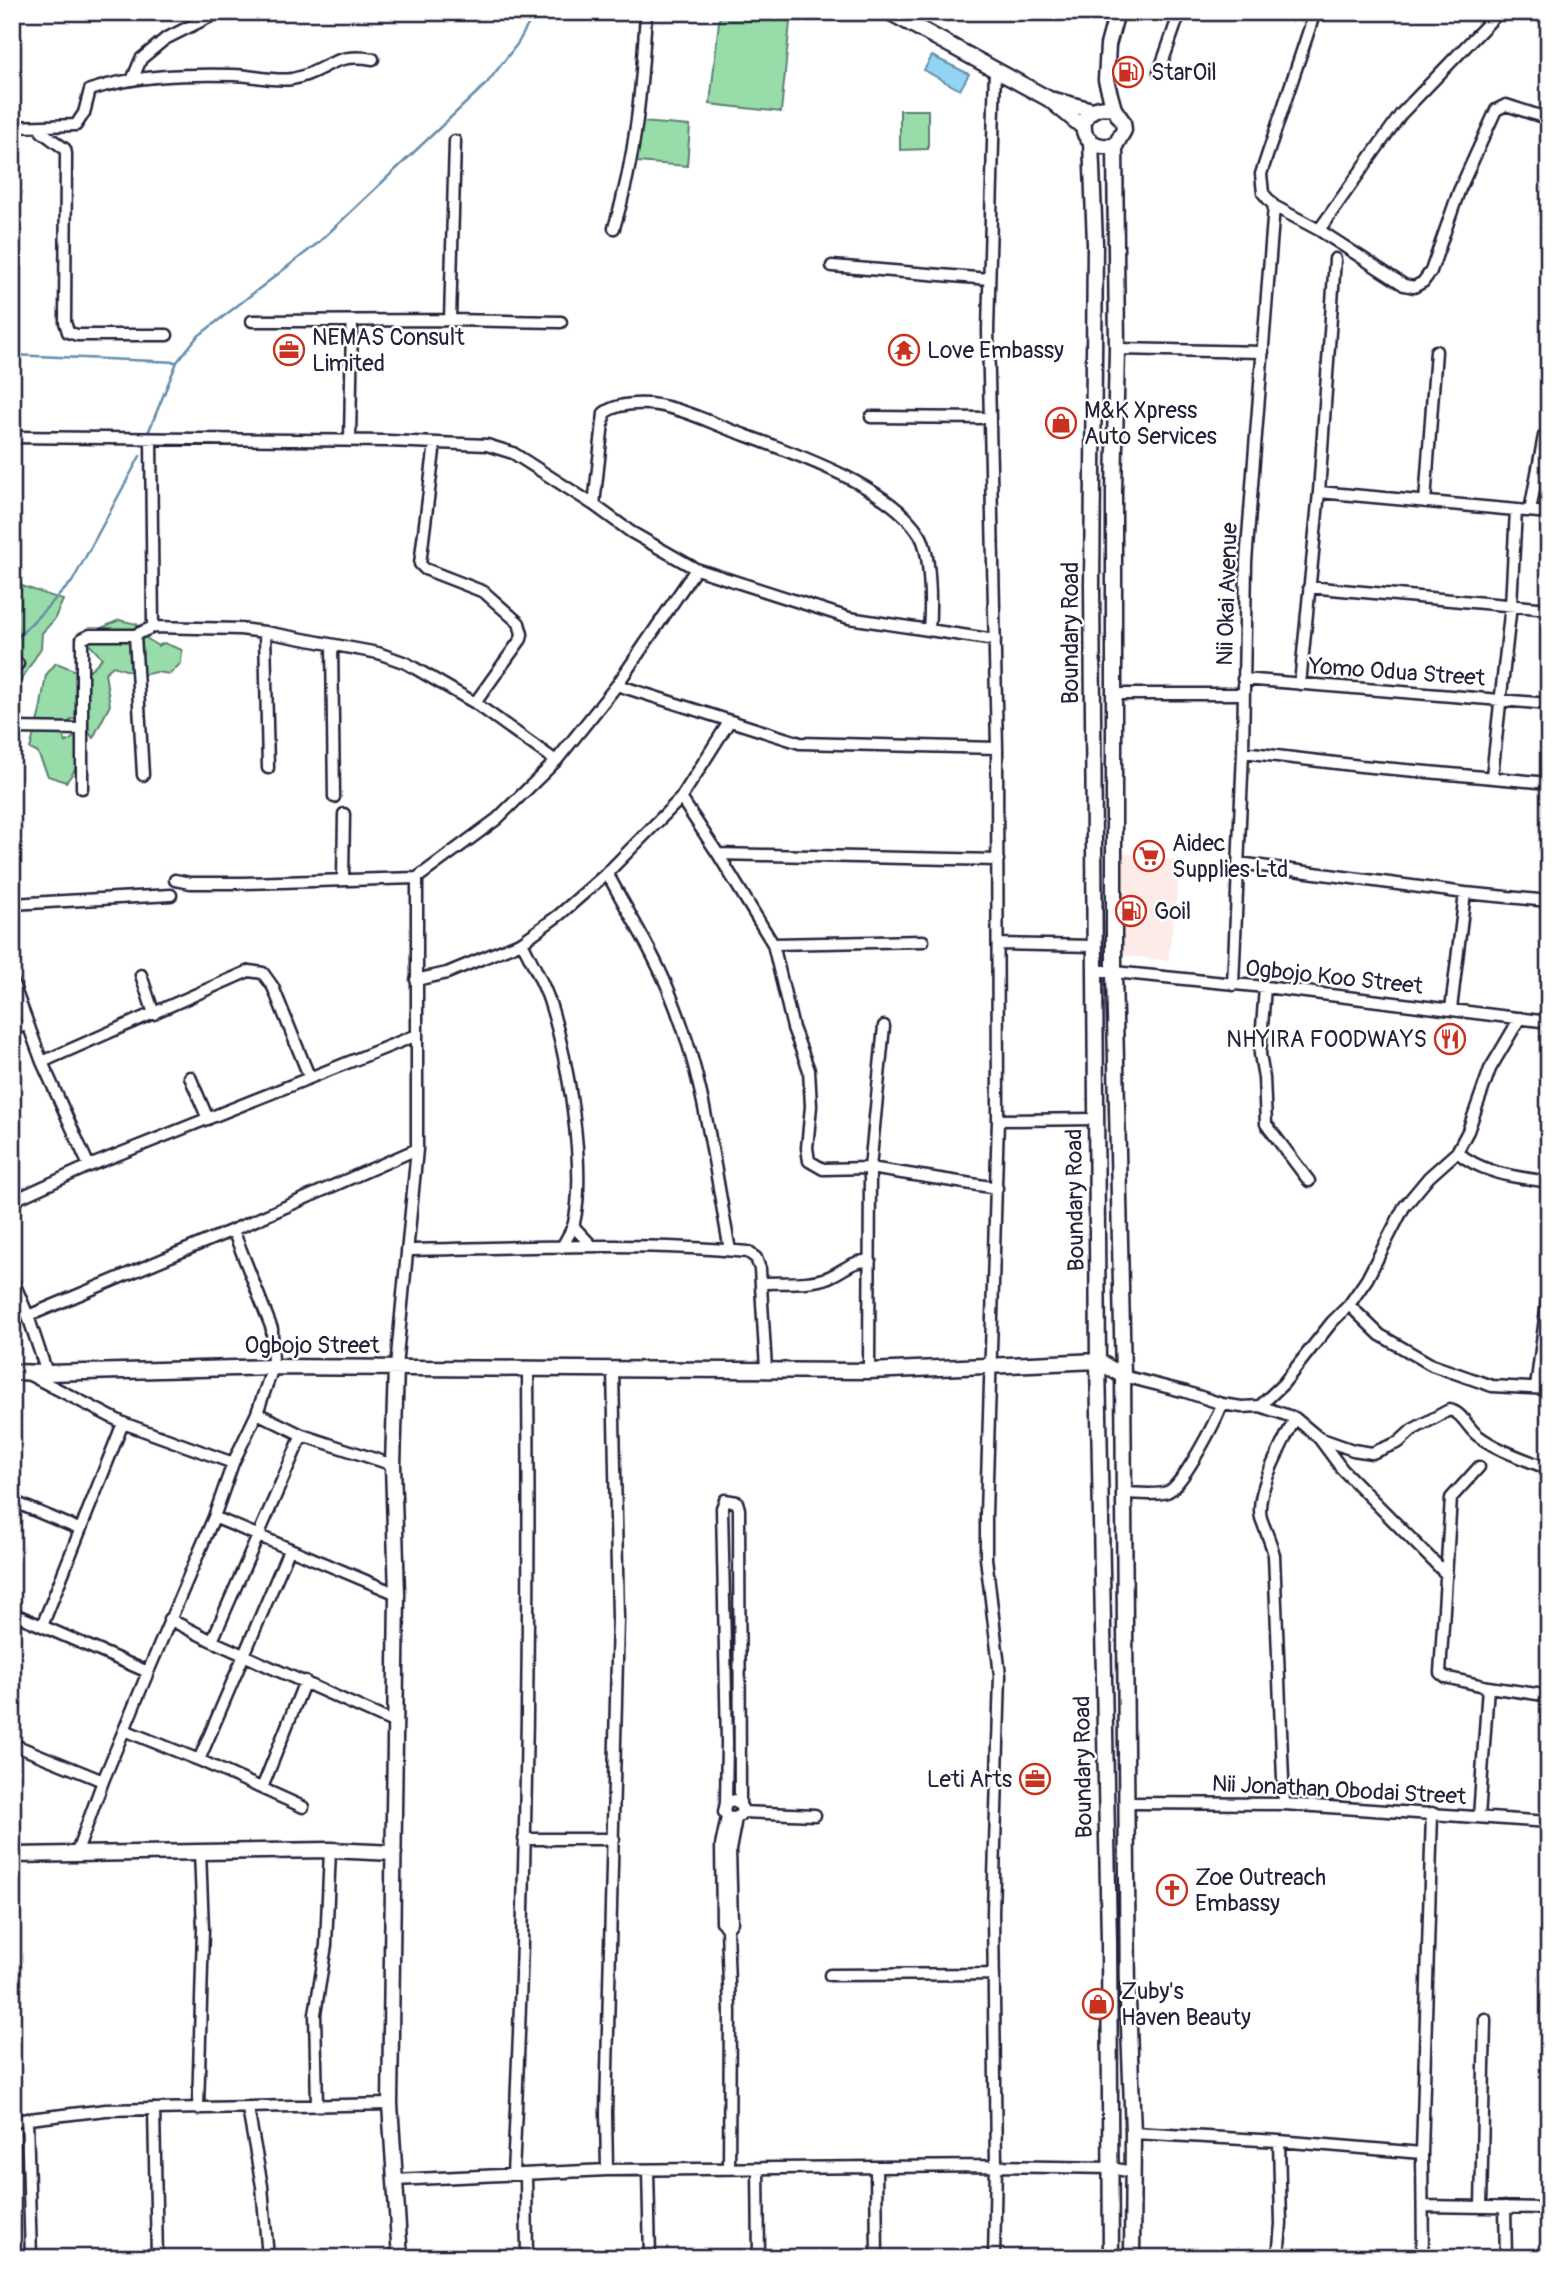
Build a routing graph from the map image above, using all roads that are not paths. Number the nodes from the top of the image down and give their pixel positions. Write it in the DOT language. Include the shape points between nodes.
graph roads {
  1 [pos="219,12"];
  2 [pos="646,12"];
  3 [pos="889,12"];
  4 [pos="1116,12"];
  5 [pos="1180,12"];
  6 [pos="1499,12"];
  7 [pos="1313,13"];
  8 [pos="373,59"];
  9 [pos="995,68"];
  10 [pos="1159,72"];
  11 [pos="133,78"];
  12 [pos="1106,80"];
  13 [pos="1049,99"];
  14 [pos="1095,108"];
  15 [pos="1114,109"];
  16 [pos="1549,119"];
  17 [pos="12,127"];
  18 [pos="39,127"];
  19 [pos="1087,135"];
  20 [pos="455,141"];
  21 [pos="1115,146"];
  22 [pos="1275,206"];
  23 [pos="614,228"];
  24 [pos="1319,230"];
  25 [pos="1335,259"];
  26 [pos="832,266"];
  27 [pos="989,279"];
  28 [pos="450,320"];
  29 [pos="252,321"];
  30 [pos="352,321"];
  31 [pos="561,322"];
  32 [pos="167,335"];
  33 [pos="1117,349"];
  34 [pos="1436,351"];
  35 [pos="1263,352"];
  36 [pos="870,417"];
  37 [pos="990,418"];
  38 [pos="1544,436"];
  39 [pos="12,437"];
  40 [pos="151,440"];
  41 [pos="349,441"];
  42 [pos="435,443"];
  43 [pos="1319,492"];
  44 [pos="1425,502"];
  45 [pos="594,505"];
  46 [pos="1516,510"];
  47 [pos="1531,512"];
  48 [pos="1549,513"];
  49 [pos="696,569"];
  50 [pos="1310,587"];
  51 [pos="1511,605"];
  52 [pos="1549,609"];
  53 [pos="153,627"];
  54 [pos="929,629"];
  55 [pos="265,632"];
  56 [pos="135,635"];
  57 [pos="995,640"];
  58 [pos="331,645"];
  59 [pos="1243,679"];
  60 [pos="1300,684"];
  61 [pos="617,685"];
  62 [pos="1114,694"];
  63 [pos="1243,694"];
  64 [pos="1500,699"];
  65 [pos="475,703"];
  66 [pos="1549,704"];
  67 [pos="729,722"];
  68 [pos="12,728"];
  69 [pos="82,729"];
  70 [pos="997,748"];
  71 [pos="1244,752"];
  72 [pos="556,761"];
  73 [pos="268,768"];
  74 [pos="143,775"];
  75 [pos="1492,776"];
  76 [pos="1549,783"];
  77 [pos="82,788"];
  78 [pos="334,797"];
  79 [pos="681,798"];
  80 [pos="344,814"];
  81 [pos="718,854"];
  82 [pos="998,860"];
  83 [pos="1239,863"];
  84 [pos="607,873"];
  85 [pos="417,878"];
  86 [pos="343,879"];
  87 [pos="175,880"];
  88 [pos="1465,893"];
  89 [pos="171,895"];
  90 [pos="1549,901"];
  91 [pos="12,904"];
  92 [pos="923,941"];
  93 [pos="522,942"];
  94 [pos="773,944"];
  95 [pos="998,944"];
  96 [pos="1094,946"];
  97 [pos="1094,970"];
  98 [pos="1114,972"];
  99 [pos="141,975"];
  100 [pos="415,980"];
  101 [pos="12,981"];
  102 [pos="1233,985"];
  103 [pos="1265,987"];
  104 [pos="1451,1009"];
  105 [pos="154,1014"];
  106 [pos="1520,1018"];
  107 [pos="1549,1022"];
  108 [pos="29,1024"];
  109 [pos="884,1026"];
  110 [pos="12,1030"];
  111 [pos="417,1035"];
  112 [pos="42,1062"];
  113 [pos="309,1076"];
  114 [pos="191,1077"];
  115 [pos="208,1119"];
  116 [pos="1097,1119"];
  117 [pos="998,1120"];
  118 [pos="417,1149"];
  119 [pos="1457,1152"];
  120 [pos="89,1166"];
  121 [pos="870,1168"];
  122 [pos="1309,1181"];
  123 [pos="1549,1182"];
  124 [pos="997,1188"];
  125 [pos="12,1201"];
  126 [pos="573,1226"];
  127 [pos="233,1230"];
  128 [pos="592,1246"];
  129 [pos="562,1247"];
  130 [pos="407,1250"];
  131 [pos="730,1250"];
  132 [pos="870,1260"];
  133 [pos="12,1278"];
  134 [pos="762,1283"];
  135 [pos="1549,1287"];
  136 [pos="1349,1305"];
  137 [pos="29,1316"];
  138 [pos="1098,1361"];
  139 [pos="990,1364"];
  140 [pos="273,1367"];
  141 [pos="396,1367"];
  142 [pos="528,1368"];
  143 [pos="612,1369"];
  144 [pos="766,1369"];
  145 [pos="869,1371"];
  146 [pos="18,1372"];
  147 [pos="47,1373"];
  148 [pos="1122,1376"];
  149 [pos="1536,1388"];
  150 [pos="1549,1389"];
  151 [pos="1222,1404"];
  152 [pos="1260,1406"];
  153 [pos="257,1413"];
  154 [pos="1295,1418"];
  155 [pos="123,1423"];
  156 [pos="302,1435"];
  157 [pos="1319,1438"];
  158 [pos="233,1463"];
  159 [pos="393,1465"];
  160 [pos="1479,1467"];
  161 [pos="1549,1469"];
  162 [pos="1123,1493"];
  163 [pos="12,1501"];
  164 [pos="214,1517"];
  165 [pos="79,1529"];
  166 [pos="259,1538"];
  167 [pos="289,1550"];
  168 [pos="1447,1575"];
  169 [pos="397,1594"];
  170 [pos="12,1614"];
  171 [pos="169,1619"];
  172 [pos="42,1626"];
  173 [pos="212,1641"];
  174 [pos="243,1654"];
  175 [pos="148,1672"];
  176 [pos="305,1681"];
  177 [pos="1488,1688"];
  178 [pos="1549,1694"];
  179 [pos="395,1723"];
  180 [pos="124,1731"];
  181 [pos="12,1744"];
  182 [pos="200,1760"];
  183 [pos="103,1781"];
  184 [pos="262,1788"];
  185 [pos="1128,1803"];
  186 [pos="1284,1804"];
  187 [pos="303,1807"];
  188 [pos="736,1812"];
  189 [pos="1432,1813"];
  190 [pos="814,1815"];
  191 [pos="1479,1817"];
  192 [pos="1549,1822"];
  193 [pos="524,1839"];
  194 [pos="614,1839"];
  195 [pos="330,1850"];
  196 [pos="200,1851"];
  197 [pos="78,1852"];
  198 [pos="394,1853"];
  199 [pos="12,1854"];
  200 [pos="995,1974"];
  201 [pos="830,1975"];
  202 [pos="1485,2020"];
  203 [pos="317,2105"];
  204 [pos="390,2105"];
  205 [pos="154,2109"];
  206 [pos="198,2109"];
  207 [pos="248,2109"];
  208 [pos="27,2119"];
  209 [pos="12,2121"];
  210 [pos="1133,2133"];
  211 [pos="1279,2141"];
  212 [pos="1422,2153"];
  213 [pos="996,2166"];
  214 [pos="876,2167"];
  215 [pos="1111,2168"];
  216 [pos="729,2169"];
  217 [pos="758,2169"];
  218 [pos="607,2170"];
  219 [pos="648,2170"];
  220 [pos="1132,2172"];
  221 [pos="513,2174"];
  222 [pos="526,2174"];
  223 [pos="394,2180"];
  224 [pos="1423,2206"];
  225 [pos="1481,2207"];
  226 [pos="1505,2207"];
  227 [pos="1549,2208"];
  228 [pos="31,2258"];
  229 [pos="157,2258"];
  230 [pos="268,2258"];
  231 [pos="400,2258"];
  232 [pos="527,2258"];
  233 [pos="650,2258"];
  234 [pos="759,2258"];
  235 [pos="877,2258"];
  236 [pos="994,2258"];
  237 [pos="1111,2258"];
  238 [pos="1132,2258"];
  239 [pos="1278,2258"];
  240 [pos="1423,2258"];
  241 [pos="1506,2258"];
  1 -- 11 [label="street" via="165,39 141,59"];
  2 -- 23 [label="street" via="636,127"];
  3 -- 9 [label="main road"];
  4 -- 12 [label="main road"];
  5 -- 10 [label="street"];
  6 -- 24 [label="street" via="1401,114"];
  7 -- 22 [label="street" via="1261,174 1263,193"];
  8 -- 11 [label="street" via="338,59 285,80 232,75"];
  9 -- 13 [label="main road"];
  9 -- 27 [label="street"];
  11 -- 18 [label="street" via="90,90 85,113 76,125"];
  12 -- 14 [label="main road"];
  12 -- 15 [label="main road"];
  13 -- 14 [label="main road"];
  13 -- 19 [label="main road"];
  14 -- 15 [label="main road"];
  14 -- 19 [label="main road" via="1084,121"];
  15 -- 21 [label="main road" via="1124,130"];
  16 -- 24 [label="street" via="1506,104 1496,110 1459,191 1431,271 1414,287"];
  17 -- 18 [label="street"];
  18 -- 32 [label="street" via="66,154 68,332"];
  19 -- 21 [label="main road" via="1102,146"];
  19 -- 96 [label="main road, Boundary Road" via="1094,244"];
  20 -- 28 [label="street"];
  21 -- 33 [label="main road, Boundary Road"];
  22 -- 24 [label="street"];
  22 -- 35 [label="street, Nii Okai Avenue"];
  25 -- 43 [label="street"];
  26 -- 27 [label="street"];
  27 -- 37 [label="street"];
  28 -- 30 [label="street"];
  28 -- 31 [label="street"];
  29 -- 30 [label="street"];
  30 -- 41 [label="street"];
  33 -- 35 [label="street"];
  33 -- 62 [label="main road, Boundary Road"];
  34 -- 44 [label="street"];
  35 -- 59 [label="street, Nii Okai Avenue" via="1247,549"];
  36 -- 37 [label="street"];
  37 -- 57 [label="street"];
  38 -- 47 [label="street"];
  39 -- 40 [label="street"];
  40 -- 41 [label="street"];
  40 -- 53 [label="street"];
  41 -- 42 [label="street"];
  42 -- 45 [label="street" via="487,445 513,453"];
  42 -- 65 [label="street" via="420,564 484,592 521,629 521,639"];
  43 -- 44 [label="street"];
  43 -- 50 [label="street"];
  44 -- 46 [label="street"];
  45 -- 49 [label="street"];
  45 -- 54 [label="street" via="604,413 637,403 674,408 835,471 897,509 923,541"];
  46 -- 47 [label="street"];
  46 -- 51 [label="street"];
  47 -- 48 [label="street"];
  49 -- 54 [label="street" via="849,618"];
  49 -- 61 [label="street"];
  50 -- 51 [label="street"];
  50 -- 60 [label="street"];
  51 -- 52 [label="street"];
  51 -- 64 [label="street"];
  53 -- 55 [label="street"];
  53 -- 56 [label="street"];
  54 -- 57 [label="street"];
  55 -- 58 [label="street"];
  55 -- 73 [label="street"];
  56 -- 69 [label="street" via="82,639"];
  56 -- 74 [label="street"];
  57 -- 70 [label="street"];
  58 -- 65 [label="street" via="406,663"];
  58 -- 78 [label="street"];
  59 -- 60 [label="street, Yomo Odua Street"];
  59 -- 63 [label="street, Nii Okai Avenue"];
  60 -- 64 [label="street, Yomo Odua Street"];
  61 -- 67 [label="street"];
  61 -- 72 [label="street"];
  62 -- 63 [label="street"];
  62 -- 98 [label="main road, Boundary Road"];
  63 -- 71 [label="street, Nii Okai Avenue"];
  64 -- 66 [label="street, Yomo Odua Street"];
  64 -- 75 [label="street"];
  65 -- 72 [label="street"];
  67 -- 70 [label="street" via="800,743"];
  67 -- 79 [label="street"];
  68 -- 69 [label="street"];
  69 -- 77 [label="street"];
  70 -- 82 [label="street"];
  71 -- 75 [label="street"];
  71 -- 83 [label="street, Nii Okai Avenue"];
  72 -- 85 [label="street" via="497,819"];
  75 -- 76 [label="street"];
  79 -- 81 [label="street"];
  79 -- 84 [label="street"];
  80 -- 86 [label="street"];
  81 -- 82 [label="street"];
  81 -- 94 [label="street"];
  82 -- 95 [label="street"];
  83 -- 88 [label="street"];
  83 -- 102 [label="street, Nii Okai Avenue"];
  84 -- 93 [label="street"];
  84 -- 131 [label="street" via="652,954 686,1039"];
  85 -- 86 [label="street"];
  85 -- 100 [label="street"];
  86 -- 87 [label="street"];
  88 -- 90 [label="street"];
  88 -- 104 [label="street"];
  89 -- 91 [label="street"];
  92 -- 94 [label="street"];
  93 -- 100 [label="street" via="447,973"];
  93 -- 126 [label="street" via="548,997 562,1044 575,1142 577,1207"];
  94 -- 121 [label="street" via="793,1028 809,1070 809,1161 823,1169"];
  95 -- 96 [label="street"];
  95 -- 117 [label="street"];
  96 -- 97 [label="main road, Boundary Road"];
  97 -- 98 [label="street, Ogbojo Koo Street"];
  97 -- 116 [label="main road, Boundary Road"];
  98 -- 102 [label="street, Ogbojo Koo Street"];
  98 -- 148 [label="main road, Boundary Road"];
  99 -- 105 [label="street"];
  100 -- 111 [label="street"];
  101 -- 108 [label="street"];
  102 -- 103 [label="street, Ogbojo Koo Street"];
  103 -- 104 [label="street, Ogbojo Koo Street"];
  103 -- 122 [label="street" via="1260,1054 1266,1124"];
  104 -- 106 [label="street, Ogbojo Koo Street"];
  105 -- 112 [label="street"];
  105 -- 113 [label="street" via="249,971 262,973 273,987"];
  106 -- 107 [label="street, Ogbojo Koo Street"];
  106 -- 119 [label="street" via="1490,1069"];
  108 -- 110 [label="street"];
  108 -- 112 [label="street"];
  109 -- 121 [label="street"];
  111 -- 113 [label="street"];
  111 -- 118 [label="street"];
  112 -- 120 [label="street"];
  113 -- 115 [label="street"];
  114 -- 115 [label="street"];
  115 -- 120 [label="street"];
  116 -- 117 [label="street"];
  116 -- 138 [label="main road, Boundary Road"];
  117 -- 124 [label="street"];
  118 -- 127 [label="street"];
  118 -- 130 [label="street"];
  119 -- 123 [label="street" via="1491,1171"];
  119 -- 136 [label="street" via="1404,1208"];
  120 -- 125 [label="street"];
  121 -- 124 [label="street"];
  121 -- 132 [label="street"];
  124 -- 139 [label="street"];
  126 -- 128 [label="street"];
  126 -- 129 [label="street"];
  127 -- 137 [label="street"];
  127 -- 140 [label="street" via="272,1329"];
  128 -- 129 [label="street"];
  128 -- 131 [label="street"];
  129 -- 130 [label="street"];
  130 -- 141 [label="street"];
  131 -- 134 [label="street" via="756,1258"];
  132 -- 134 [label="street" via="852,1263 816,1281"];
  132 -- 145 [label="street"];
  133 -- 137 [label="street"];
  134 -- 144 [label="street"];
  135 -- 149 [label="street"];
  136 -- 149 [label="street" via="1380,1335 1432,1365 1492,1386"];
  136 -- 152 [label="street"];
  137 -- 147 [label="street"];
  138 -- 139 [label="main road, Ogbojo Street"];
  138 -- 148 [label="main road"];
  138 -- 215 [label="main road, Boundary Road"];
  139 -- 145 [label="main road, Ogbojo Street"];
  139 -- 200 [label="street" via="986,1558 1000,1675"];
  140 -- 141 [label="main road, Ogbojo Street"];
  140 -- 147 [label="main road, Ogbojo Street"];
  140 -- 153 [label="street"];
  141 -- 142 [label="main road, Ogbojo Street"];
  141 -- 159 [label="main road"];
  142 -- 143 [label="main road, Ogbojo Street"];
  142 -- 193 [label="street"];
  143 -- 144 [label="main road, Ogbojo Street"];
  143 -- 194 [label="street" via="618,1618"];
  144 -- 145 [label="main road, Ogbojo Street"];
  146 -- 147 [label="main road, Ogbojo Street"];
  146 -- 155 [label="street"];
  148 -- 151 [label="street"];
  148 -- 162 [label="main road, Boundary Road"];
  149 -- 150 [label="street"];
  151 -- 152 [label="street"];
  151 -- 162 [label="street" via="1208,1435 1171,1491"];
  152 -- 154 [label="street"];
  153 -- 156 [label="street"];
  153 -- 158 [label="street"];
  154 -- 157 [label="street"];
  154 -- 186 [label="street" via="1260,1503 1275,1555"];
  155 -- 158 [label="street"];
  155 -- 165 [label="street"];
  156 -- 159 [label="street"];
  156 -- 166 [label="street"];
  157 -- 161 [label="street" via="1372,1453 1399,1442 1443,1411 1454,1411 1499,1449"];
  157 -- 168 [label="street" via="1342,1469"];
  158 -- 164 [label="street"];
  159 -- 169 [label="main road"];
  160 -- 168 [label="street" via="1451,1498"];
  162 -- 185 [label="main road, Boundary Road"];
  163 -- 165 [label="street"];
  164 -- 166 [label="street"];
  164 -- 171 [label="street"];
  165 -- 172 [label="street"];
  166 -- 167 [label="street"];
  166 -- 173 [label="street"];
  167 -- 169 [label="street"];
  167 -- 174 [label="street"];
  168 -- 177 [label="street" via="1440,1673"];
  169 -- 179 [label="main road"];
  170 -- 172 [label="street"];
  171 -- 173 [label="street"];
  171 -- 175 [label="street"];
  172 -- 175 [label="street"];
  173 -- 174 [label="street"];
  174 -- 176 [label="street"];
  174 -- 182 [label="street"];
  175 -- 180 [label="street"];
  176 -- 179 [label="street"];
  176 -- 184 [label="street"];
  177 -- 178 [label="street"];
  177 -- 191 [label="street"];
  179 -- 198 [label="main road"];
  180 -- 182 [label="street"];
  180 -- 183 [label="street"];
  181 -- 183 [label="street"];
  182 -- 184 [label="street"];
  183 -- 197 [label="street"];
  184 -- 187 [label="street"];
  185 -- 186 [label="street, Nii Jonathan Obodai Street"];
  185 -- 210 [label="main road, Boundary Road"];
  186 -- 189 [label="street, Nii Jonathan Obodai Street"];
  188 -- 188 [label="street" via="739,1509 737,1502 725,1500 726,1803 735,1800"];
  188 -- 190 [label="street"];
  188 -- 216 [label="street" via="730,1850 732,1922 727,1930"];
  189 -- 191 [label="street, Nii Jonathan Obodai Street"];
  189 -- 212 [label="street"];
  191 -- 192 [label="street, Nii Jonathan Obodai Street"];
  193 -- 194 [label="street"];
  193 -- 221 [label="street"];
  194 -- 218 [label="street"];
  195 -- 196 [label="main road"];
  195 -- 198 [label="main road"];
  195 -- 203 [label="street" via="326,1945 315,2014"];
  196 -- 197 [label="main road"];
  196 -- 206 [label="street" via="203,1929"];
  197 -- 199 [label="main road"];
  198 -- 204 [label="main road"];
  200 -- 201 [label="street"];
  200 -- 213 [label="street"];
  202 -- 225 [label="street"];
  203 -- 204 [label="street"];
  203 -- 207 [label="street"];
  204 -- 223 [label="main road"];
  205 -- 206 [label="street"];
  205 -- 208 [label="street"];
  205 -- 229 [label="street"];
  206 -- 207 [label="street"];
  207 -- 230 [label="street" via="262,2186"];
  208 -- 209 [label="street"];
  208 -- 228 [label="street"];
  210 -- 211 [label="street"];
  210 -- 220 [label="main road, Boundary Road"];
  211 -- 212 [label="street"];
  211 -- 239 [label="street"];
  212 -- 224 [label="street"];
  213 -- 214 [label="street"];
  213 -- 215 [label="street"];
  213 -- 236 [label="street"];
  214 -- 217 [label="street"];
  214 -- 235 [label="street"];
  215 -- 220 [label="street"];
  215 -- 237 [label="main road, Boundary Road"];
  216 -- 217 [label="street"];
  216 -- 219 [label="street"];
  217 -- 234 [label="street"];
  218 -- 219 [label="street"];
  218 -- 222 [label="street"];
  219 -- 233 [label="street"];
  220 -- 238 [label="main road, Boundary Road"];
  221 -- 222 [label="street"];
  221 -- 223 [label="street"];
  222 -- 232 [label="street"];
  223 -- 231 [label="main road"];
  224 -- 225 [label="street"];
  224 -- 240 [label="street"];
  225 -- 226 [label="street"];
  226 -- 227 [label="street"];
  226 -- 241 [label="street"];
}
